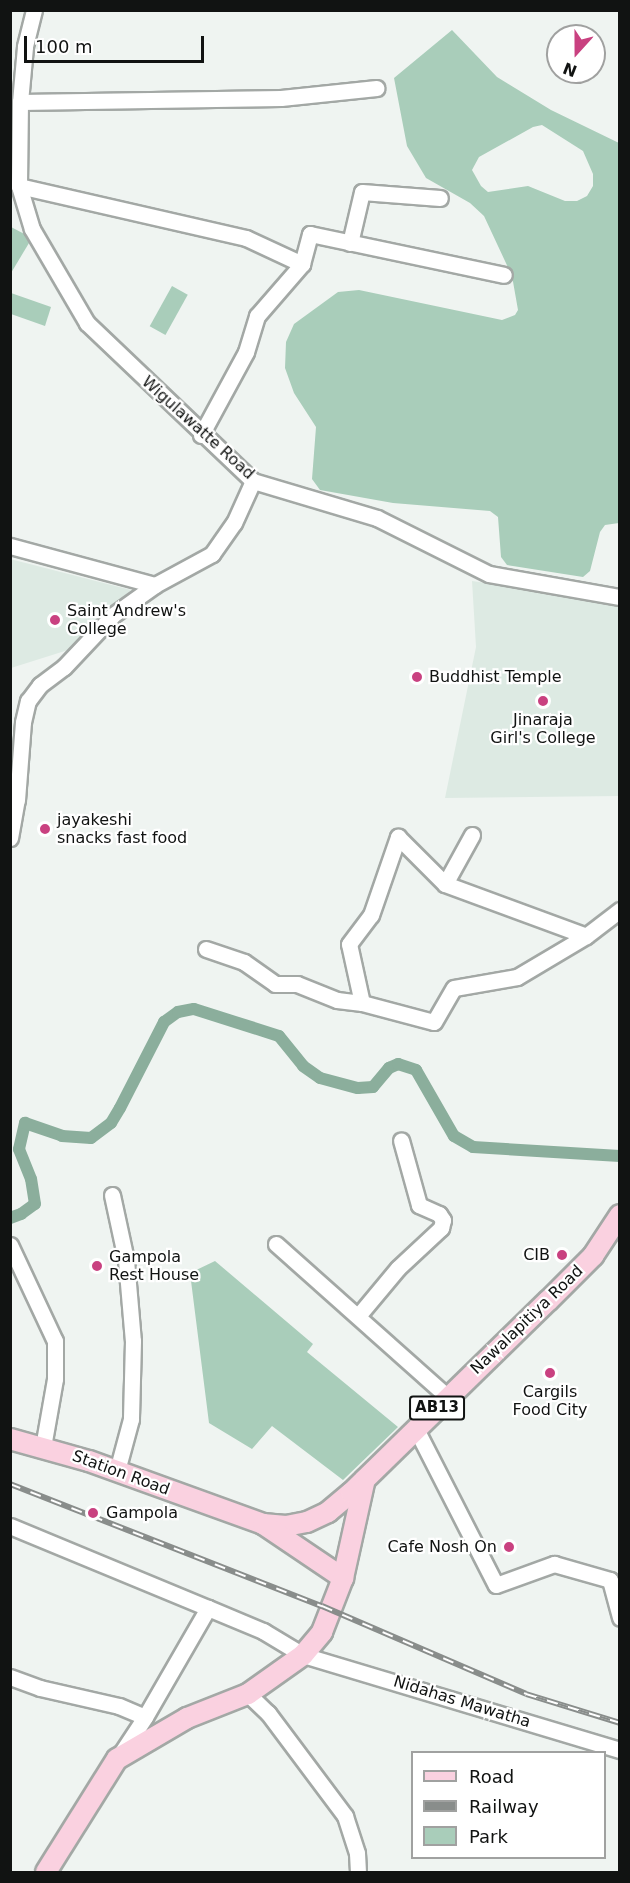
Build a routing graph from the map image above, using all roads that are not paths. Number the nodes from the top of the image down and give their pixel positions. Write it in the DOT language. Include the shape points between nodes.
graph roads {
  1 [pos="34,10"];
  2 [pos="376,88"];
  3 [pos="20,102"];
  4 [pos="14,157"];
  5 [pos="19,186"];
  6 [pos="440,198"];
  7 [pos="350,243"];
  8 [pos="302,264"];
  9 [pos="504,275"];
  10 [pos="201,435"];
  11 [pos="253,481"];
  12 [pos="10,546"];
  13 [pos="155,585"];
  14 [pos="620,597"];
  15 [pos="472,835"];
  16 [pos="10,838"];
  17 [pos="446,884"];
  18 [pos="620,910"];
  19 [pos="586,936"];
  20 [pos="206,949"];
  21 [pos="362,1003"];
  22 [pos="401,1140"];
  23 [pos="112,1195"];
  24 [pos="620,1215"];
  25 [pos="620,1237"];
  26 [pos="276,1244"];
  27 [pos="10,1245"];
  28 [pos="593,1256"];
  29 [pos="358,1316"];
  30 [pos="448,1397"];
  31 [pos="416,1429"];
  32 [pos="10,1439"];
  33 [pos="43,1447"];
  34 [pos="117,1471"];
  35 [pos="366,1478"];
  36 [pos="263,1524"];
  37 [pos="10,1526"];
  38 [pos="343,1578"];
  39 [pos="207,1608"];
  40 [pos="620,1618"];
  41 [pos="303,1654"];
  42 [pos="10,1677"];
  43 [pos="248,1694"];
  44 [pos="145,1717"];
  45 [pos="620,1750"];
  46 [pos="117,1759"];
  47 [pos="46,1872"];
  48 [pos="358,1872"];
  1 -- 3 [label="street, Wigulawatte Road"];
  2 -- 3 [label="street" via="281,98"];
  3 -- 4 [label="street, Wigulawatte Road"];
  4 -- 5 [label="street, Wigulawatte Road"];
  5 -- 8 [label="street" via="246,238"];
  5 -- 10 [label="street, Wigulawatte Road" via="32,229 87,323"];
  6 -- 7 [label="street" via="363,192"];
  7 -- 8 [label="street" via="310,234"];
  7 -- 9 [label="street"];
  8 -- 10 [label="street" via="257,316 246,352"];
  10 -- 11 [label="street, Wigulawatte Road"];
  11 -- 13 [label="street" via="234,523 212,554"];
  11 -- 14 [label="street, Wigulawatte Road" via="377,518 489,574"];
  12 -- 13 [label="street"];
  13 -- 16 [label="street" via="113,615 28,701"];
  15 -- 17 [label="street"];
  17 -- 19 [label="street"];
  17 -- 21 [label="street" via="398,837 371,915 349,944"];
  18 -- 19 [label="street"];
  19 -- 21 [label="street" via="517,977 454,988 434,1022"];
  20 -- 21 [label="street" via="244,962 275,984 297,984 337,1000"];
  22 -- 29 [label="street" via="419,1205 443,1220 441,1227 398,1268"];
  23 -- 34 [label="street" via="126,1260 133,1341 130,1419"];
  24 -- 28 [label="main road, Nawalapitiya Road / AB13"];
  25 -- 28 [label="main road, Nawalapitiya Road / AB13"];
  26 -- 29 [label="street"];
  27 -- 33 [label="street" via="55,1341 55,1379"];
  28 -- 30 [label="main road, Nawalapitiya Road / AB13"];
  29 -- 30 [label="street"];
  30 -- 31 [label="main road, Nawalapitiya Road / AB13"];
  31 -- 35 [label="main road, Nawalapitiya Road / AB13"];
  31 -- 40 [label="street" via="496,1585 554,1564 610,1580"];
  32 -- 33 [label="main road, Station Road / AB13"];
  33 -- 34 [label="main road, Station Road / AB13"];
  34 -- 36 [label="main road, Station Road / AB13"];
  35 -- 36 [label="main road, Nawalapitiya Road / AB13" via="318,1517 286,1526"];
  35 -- 38 [label="main road"];
  36 -- 38 [label="main road"];
  37 -- 39 [label="street, Nidahas Mawatha"];
  38 -- 41 [label="main road" via="322,1632"];
  39 -- 41 [label="street, Nidahas Mawatha" via="263,1631"];
  39 -- 44 [label="street"];
  41 -- 43 [label="main road"];
  41 -- 45 [label="street, Nidahas Mawatha"];
  42 -- 44 [label="street" via="119,1706"];
  43 -- 46 [label="main road" via="187,1718"];
  43 -- 48 [label="street" via="268,1713 345,1816 357,1853"];
  44 -- 46 [label="street"];
  46 -- 47 [label="main road"];
}
